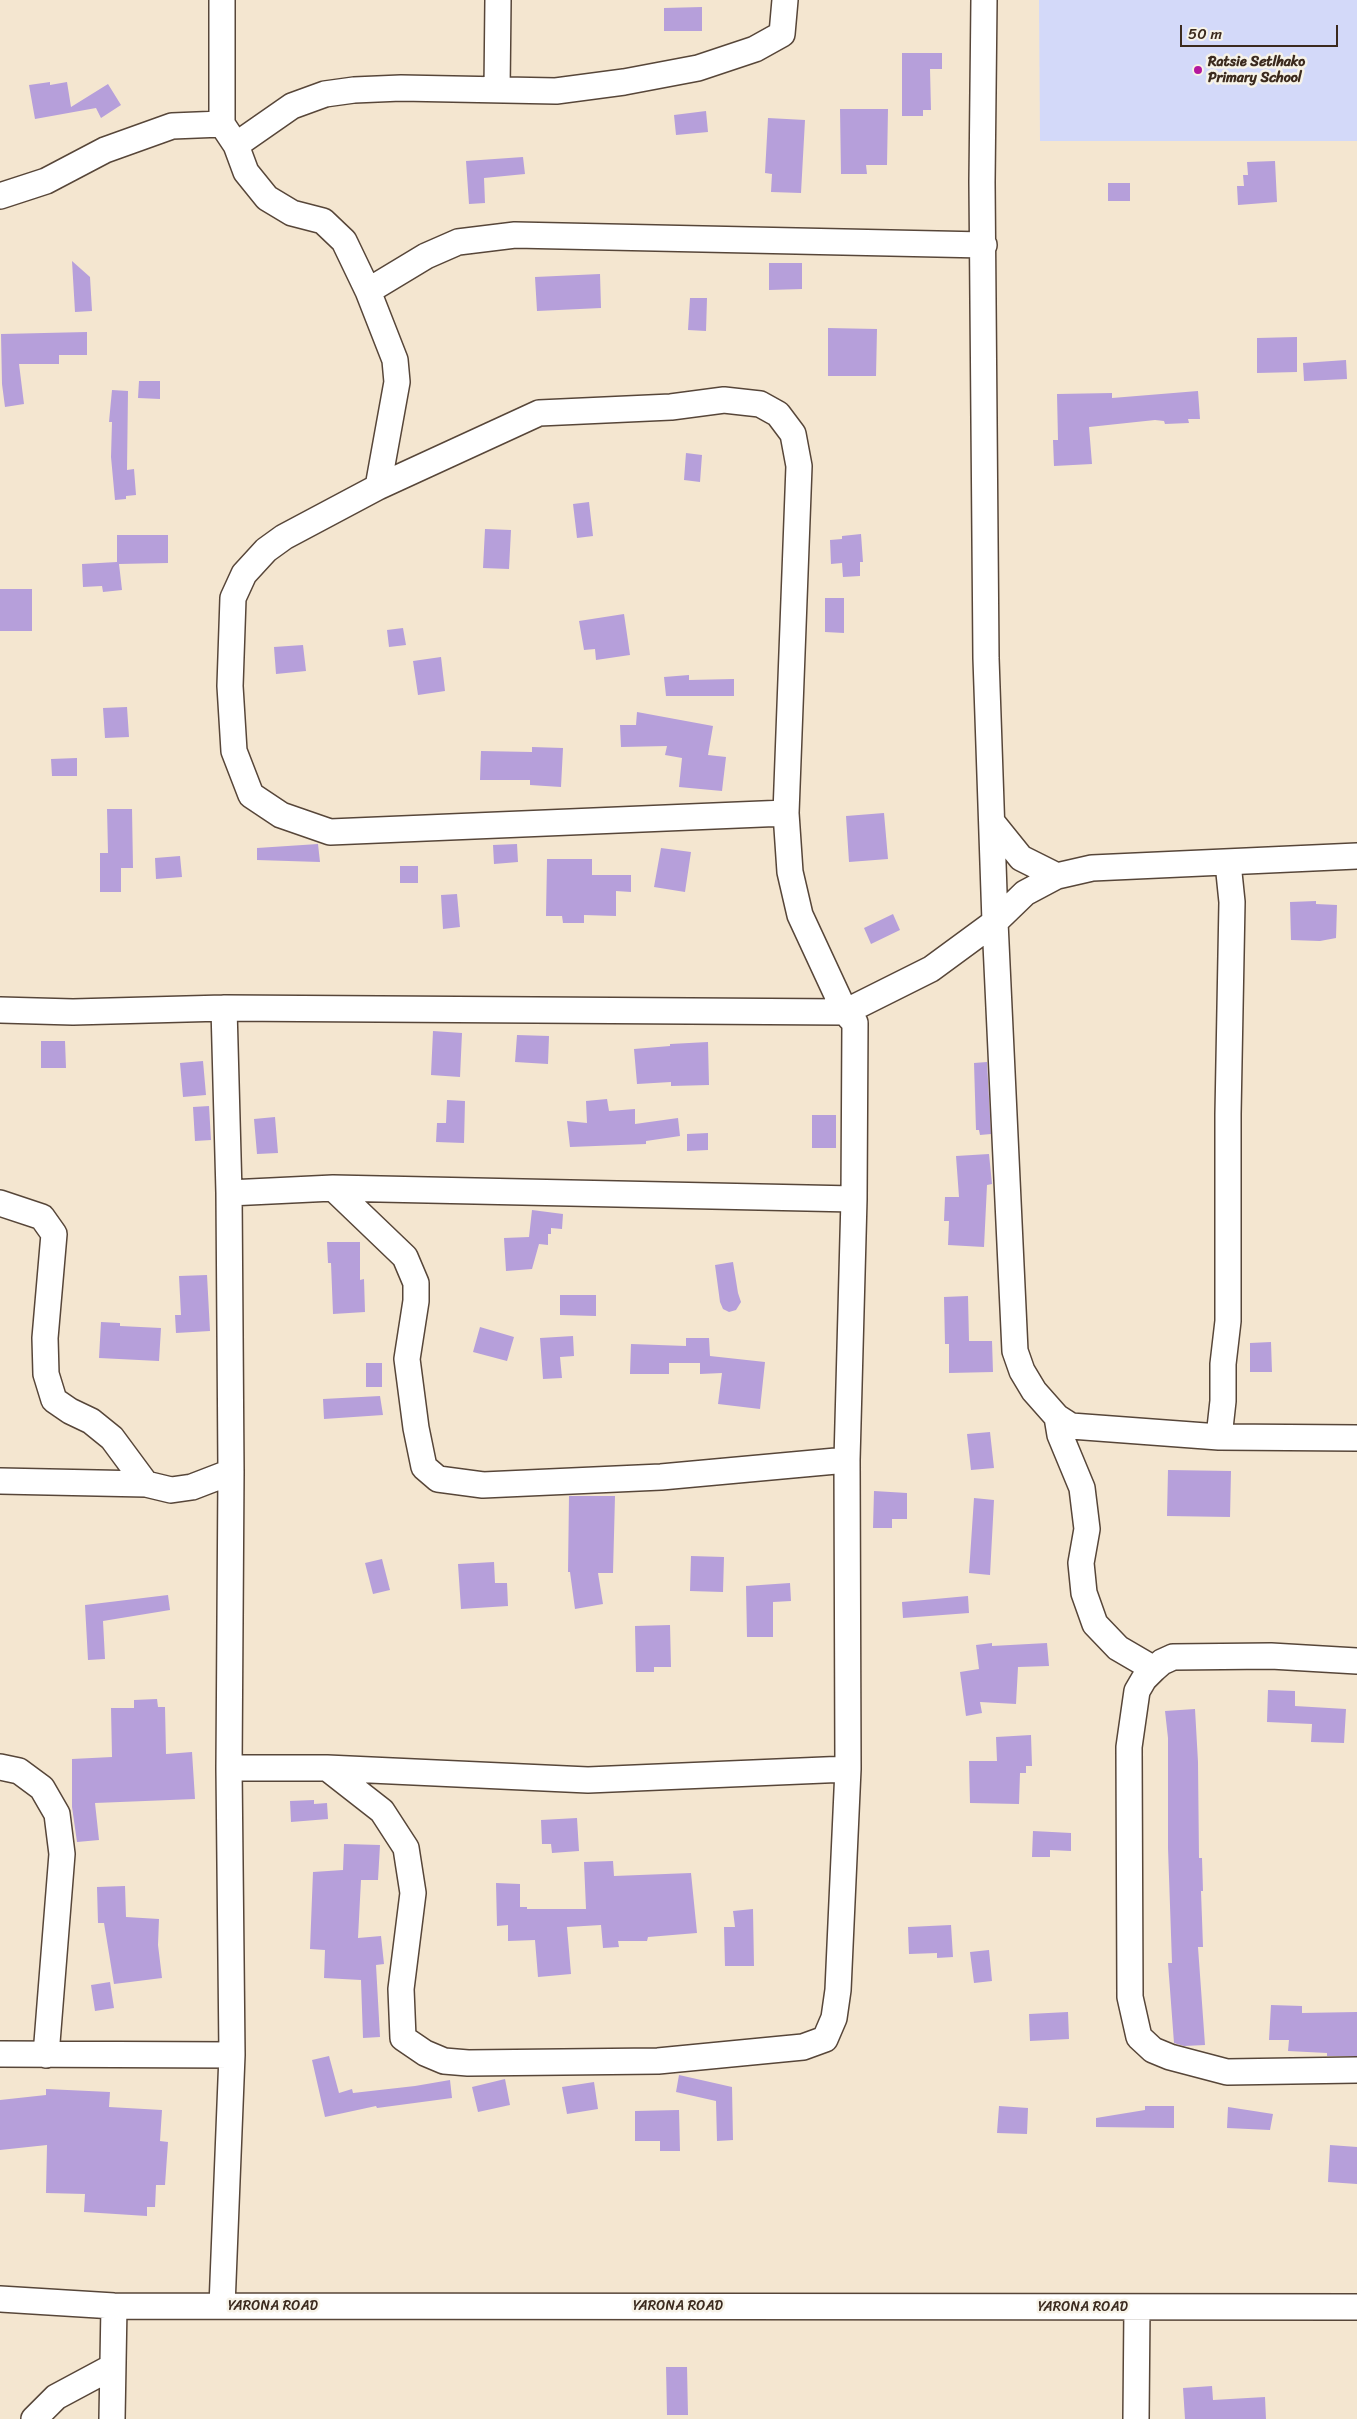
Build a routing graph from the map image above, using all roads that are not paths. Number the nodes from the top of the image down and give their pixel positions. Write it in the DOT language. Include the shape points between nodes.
graph roads {
  1 [pos="222,0"];
  2 [pos="498,0"];
  3 [pos="785,0"];
  4 [pos="984,0"];
  5 [pos="497,90"];
  6 [pos="222,124"];
  7 [pos="236,145"];
  8 [pos="0,196"];
  9 [pos="984,245"];
  10 [pos="368,290"];
  11 [pos="378,487"];
  12 [pos="786,813"];
  13 [pos="992,822"];
  14 [pos="1357,856"];
  15 [pos="1228,863"];
  16 [pos="1057,876"];
  17 [pos="995,922"];
  18 [pos="224,1008"];
  19 [pos="0,1010"];
  20 [pos="845,1012"];
  21 [pos="333,1188"];
  22 [pos="229,1193"];
  23 [pos="854,1199"];
  24 [pos="0,1203"];
  25 [pos="1057,1417"];
  26 [pos="1219,1437"];
  27 [pos="1357,1438"];
  28 [pos="847,1460"];
  29 [pos="231,1472"];
  30 [pos="0,1481"];
  31 [pos="146,1484"];
  32 [pos="1357,1661"];
  33 [pos="1154,1669"];
  34 [pos="0,1767"];
  35 [pos="229,1768"];
  36 [pos="327,1768"];
  37 [pos="848,1769"];
  38 [pos="0,2054"];
  39 [pos="46,2055"];
  40 [pos="232,2055"];
  41 [pos="1357,2070"];
  42 [pos="0,2299"];
  43 [pos="114,2306"];
  44 [pos="222,2306"];
  45 [pos="1137,2307"];
  46 [pos="1357,2307"];
  47 [pos="112,2367"];
  48 [pos="34,2419"];
  49 [pos="112,2419"];
  50 [pos="1136,2419"];
  1 -- 6 [label="street"];
  2 -- 5 [label="street"];
  3 -- 5 [label="street" via="782,34 755,49 698,68 556,91"];
  4 -- 9 [label="street"];
  5 -- 7 [label="street" via="401,88 325,94 292,106"];
  6 -- 7 [label="street"];
  6 -- 8 [label="street" via="164,128 105,150 46,181"];
  7 -- 10 [label="street" via="246,172 267,198 292,213 322,221 344,241"];
  9 -- 10 [label="street" via="515,235 458,242 426,256"];
  9 -- 13 [label="street" via="986,658"];
  10 -- 11 [label="street" via="395,360 397,382"];
  11 -- 12 [label="street" via="538,413 662,408 724,400 760,404 778,414 792,434 799,466"];
  11 -- 12 [label="street" via="284,537 266,550 244,574 233,598 230,686 234,751 251,795 282,815 330,832"];
  12 -- 20 [label="street" via="790,872 800,915"];
  13 -- 16 [label="street" via="1021,858"];
  13 -- 17 [label="street"];
  14 -- 15 [label="street"];
  15 -- 16 [label="street" via="1092,868"];
  15 -- 26 [label="street" via="1232,902 1228,1321"];
  16 -- 17 [label="street" via="1025,893"];
  17 -- 20 [label="street" via="931,969"];
  17 -- 25 [label="street" via="1015,1351 1034,1391"];
  18 -- 19 [label="street" via="73,1012"];
  18 -- 20 [label="street"];
  18 -- 22 [label="street"];
  20 -- 23 [label="street" via="855,1024"];
  21 -- 22 [label="street"];
  21 -- 23 [label="street"];
  21 -- 28 [label="street" via="405,1257 416,1283 407,1359 424,1467 438,1479 483,1485 661,1478"];
  22 -- 29 [label="street"];
  23 -- 28 [label="street"];
  24 -- 31 [label="street" via="42,1217 54,1234 45,1338 46,1374 54,1400 91,1421 112,1438"];
  25 -- 26 [label="street" via="1072,1426"];
  25 -- 33 [label="street" via="1060,1435 1082,1488 1087,1529 1081,1563 1084,1593 1096,1624 1118,1648"];
  26 -- 27 [label="street"];
  28 -- 37 [label="street"];
  29 -- 31 [label="street" via="192,1487 171,1490"];
  29 -- 35 [label="street"];
  30 -- 31 [label="street"];
  32 -- 33 [label="street" via="1271,1656 1173,1657"];
  33 -- 41 [label="street" via="1138,1691 1129,1747 1130,1997 1139,2037 1153,2050 1170,2057 1227,2072"];
  34 -- 39 [label="street" via="20,1771 42,1788 56,1814 62,1854"];
  35 -- 36 [label="street"];
  35 -- 40 [label="street"];
  36 -- 37 [label="street" via="588,1780"];
  36 -- 37 [label="street" via="382,1811 406,1848 413,1893 401,1988 403,2038 444,2061 468,2063 658,2061 803,2047 824,2039 834,2018 838,1990"];
  38 -- 39 [label="street"];
  39 -- 40 [label="street"];
  40 -- 44 [label="street"];
  42 -- 43 [label="street, YARONA ROAD"];
  43 -- 44 [label="street, YARONA ROAD"];
  43 -- 47 [label="street"];
  44 -- 45 [label="street, YARONA ROAD"];
  45 -- 46 [label="street, YARONA ROAD"];
  45 -- 50 [label="street"];
  47 -- 48 [label="street" via="56,2397"];
  47 -- 49 [label="street"];
}
